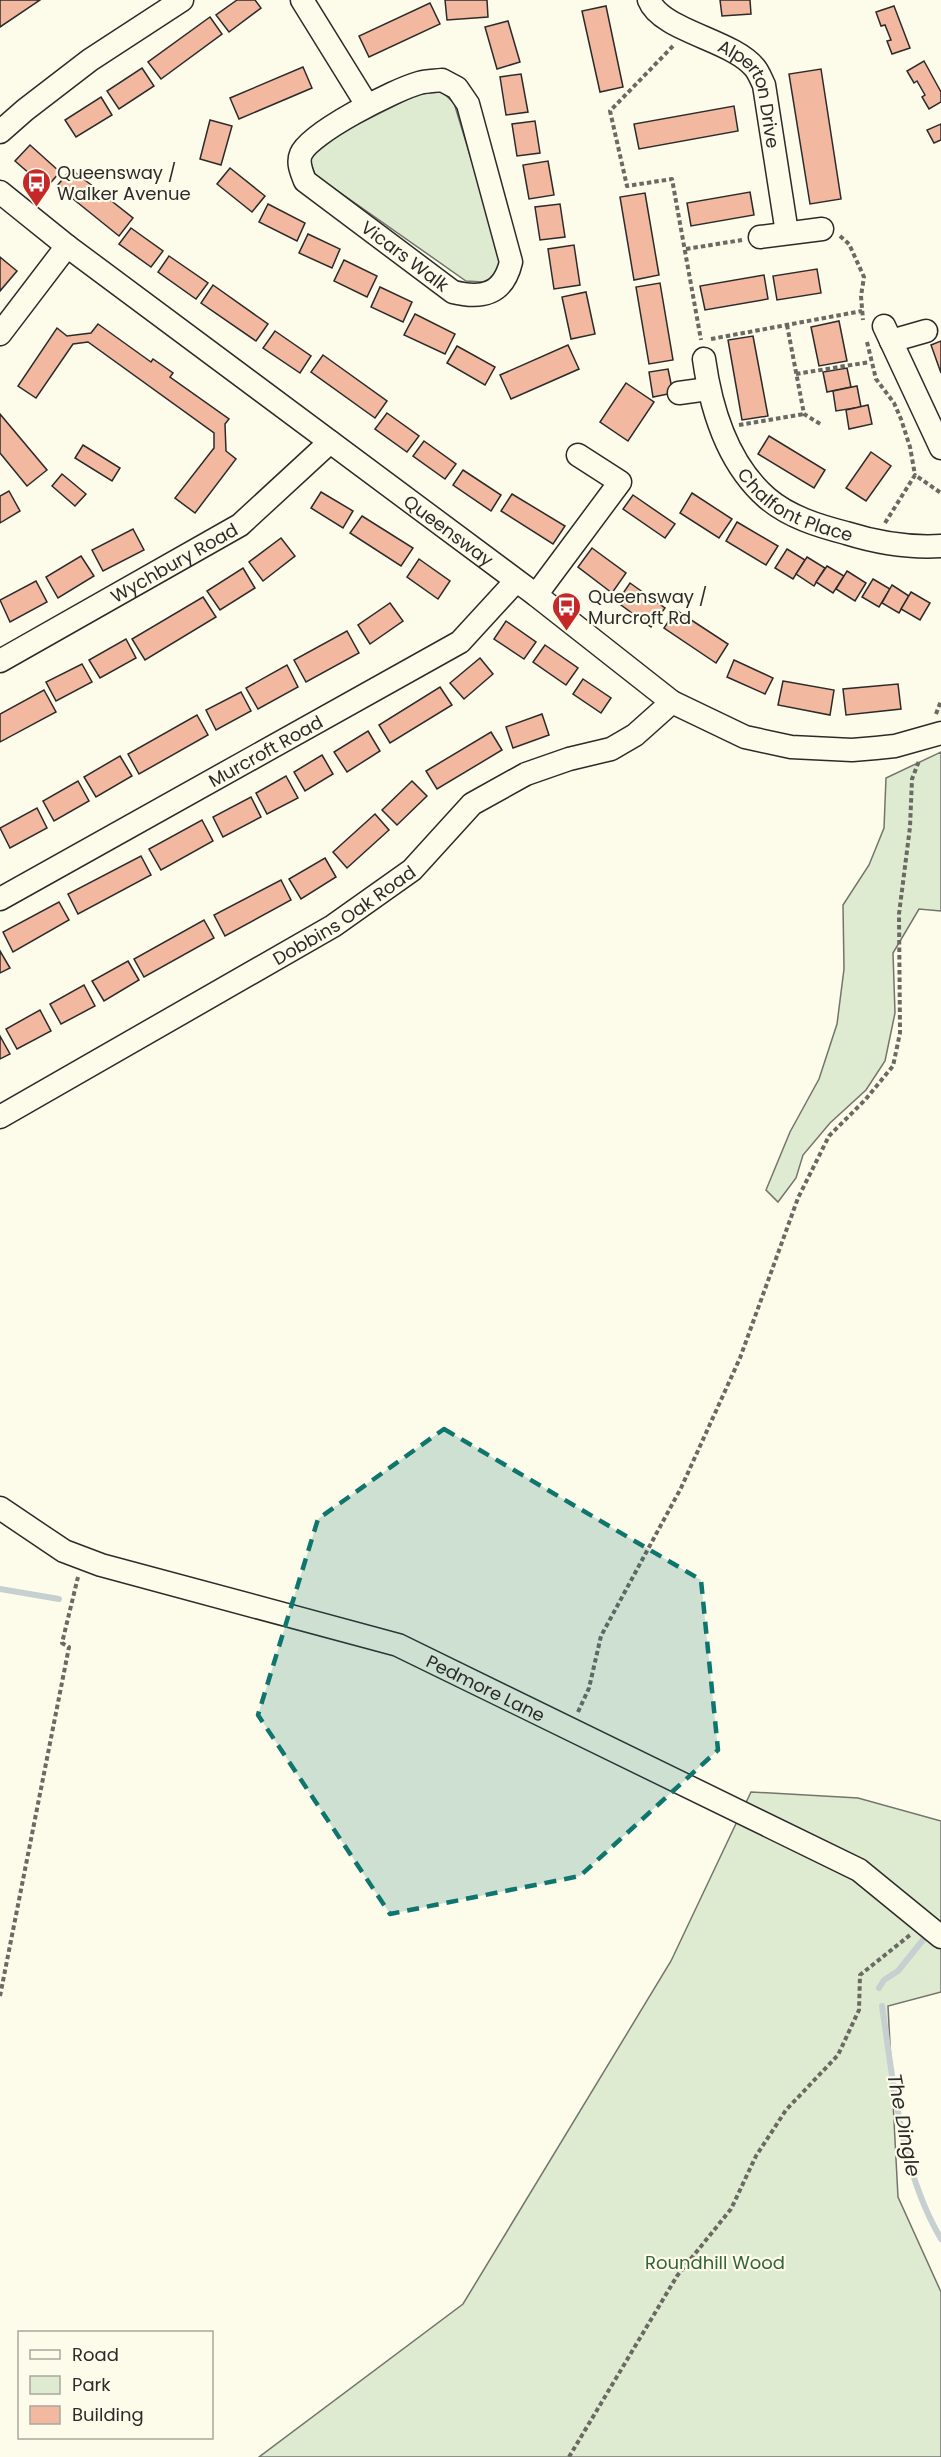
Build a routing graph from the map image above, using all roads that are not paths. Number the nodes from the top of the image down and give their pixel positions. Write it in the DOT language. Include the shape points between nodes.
graph roads {
  1 [pos="182,0"];
  2 [pos="302,0"];
  3 [pos="649,0"];
  4 [pos="367,105"];
  5 [pos="0,132"];
  6 [pos="0,192"];
  7 [pos="822,230"];
  8 [pos="787,233"];
  9 [pos="760,237"];
  10 [pos="67,246"];
  11 [pos="926,331"];
  12 [pos="0,334"];
  13 [pos="703,350"];
  14 [pos="708,389"];
  15 [pos="679,393"];
  16 [pos="330,442"];
  17 [pos="941,448"];
  18 [pos="578,455"];
  19 [pos="941,546"];
  20 [pos="516,581"];
  21 [pos="536,595"];
  22 [pos="0,661"];
  23 [pos="672,702"];
  24 [pos="934,735"];
  25 [pos="0,899"];
  26 [pos="0,1117"];
  27 [pos="0,1508"];
  28 [pos="941,1936"];
  1 -- 5 [label="street" via="90,60"];
  2 -- 4 [label="street"];
  3 -- 8 [label="street, Alperton Drive" via="664,18 739,55 755,68 764,85"];
  4 -- 4 [label="street, Vicars Walk" via="418,83 442,80 457,88 468,104 512,262 508,278 493,292 473,297 453,292 305,181 300,155 309,142"];
  6 -- 10 [label="street, Queensway"];
  7 -- 8 [label="street"];
  8 -- 9 [label="street"];
  10 -- 12 [label="street"];
  10 -- 16 [label="street, Queensway"];
  11 -- 17 [label="street" via="887,334"];
  13 -- 14 [label="street, Chalfont Place"];
  14 -- 15 [label="street"];
  14 -- 19 [label="street, Chalfont Place" via="720,428 737,460 766,498 811,523 874,542"];
  16 -- 20 [label="street, Queensway"];
  16 -- 22 [label="street, Wychbury Road" via="240,525"];
  18 -- 21 [label="street" via="620,482"];
  20 -- 21 [label="street, Queensway"];
  20 -- 25 [label="street, Murcroft Road" via="460,642"];
  21 -- 23 [label="street, Queensway"];
  23 -- 24 [label="street, Queensway" via="745,737 791,747 852,750 895,746"];
  23 -- 26 [label="street, Dobbins Oak Road" via="635,735 611,748 526,774 472,804 412,870 333,926"];
  27 -- 28 [label="street, Pedmore Lane" via="64,1551 82,1558 398,1645 859,1870"];
}
